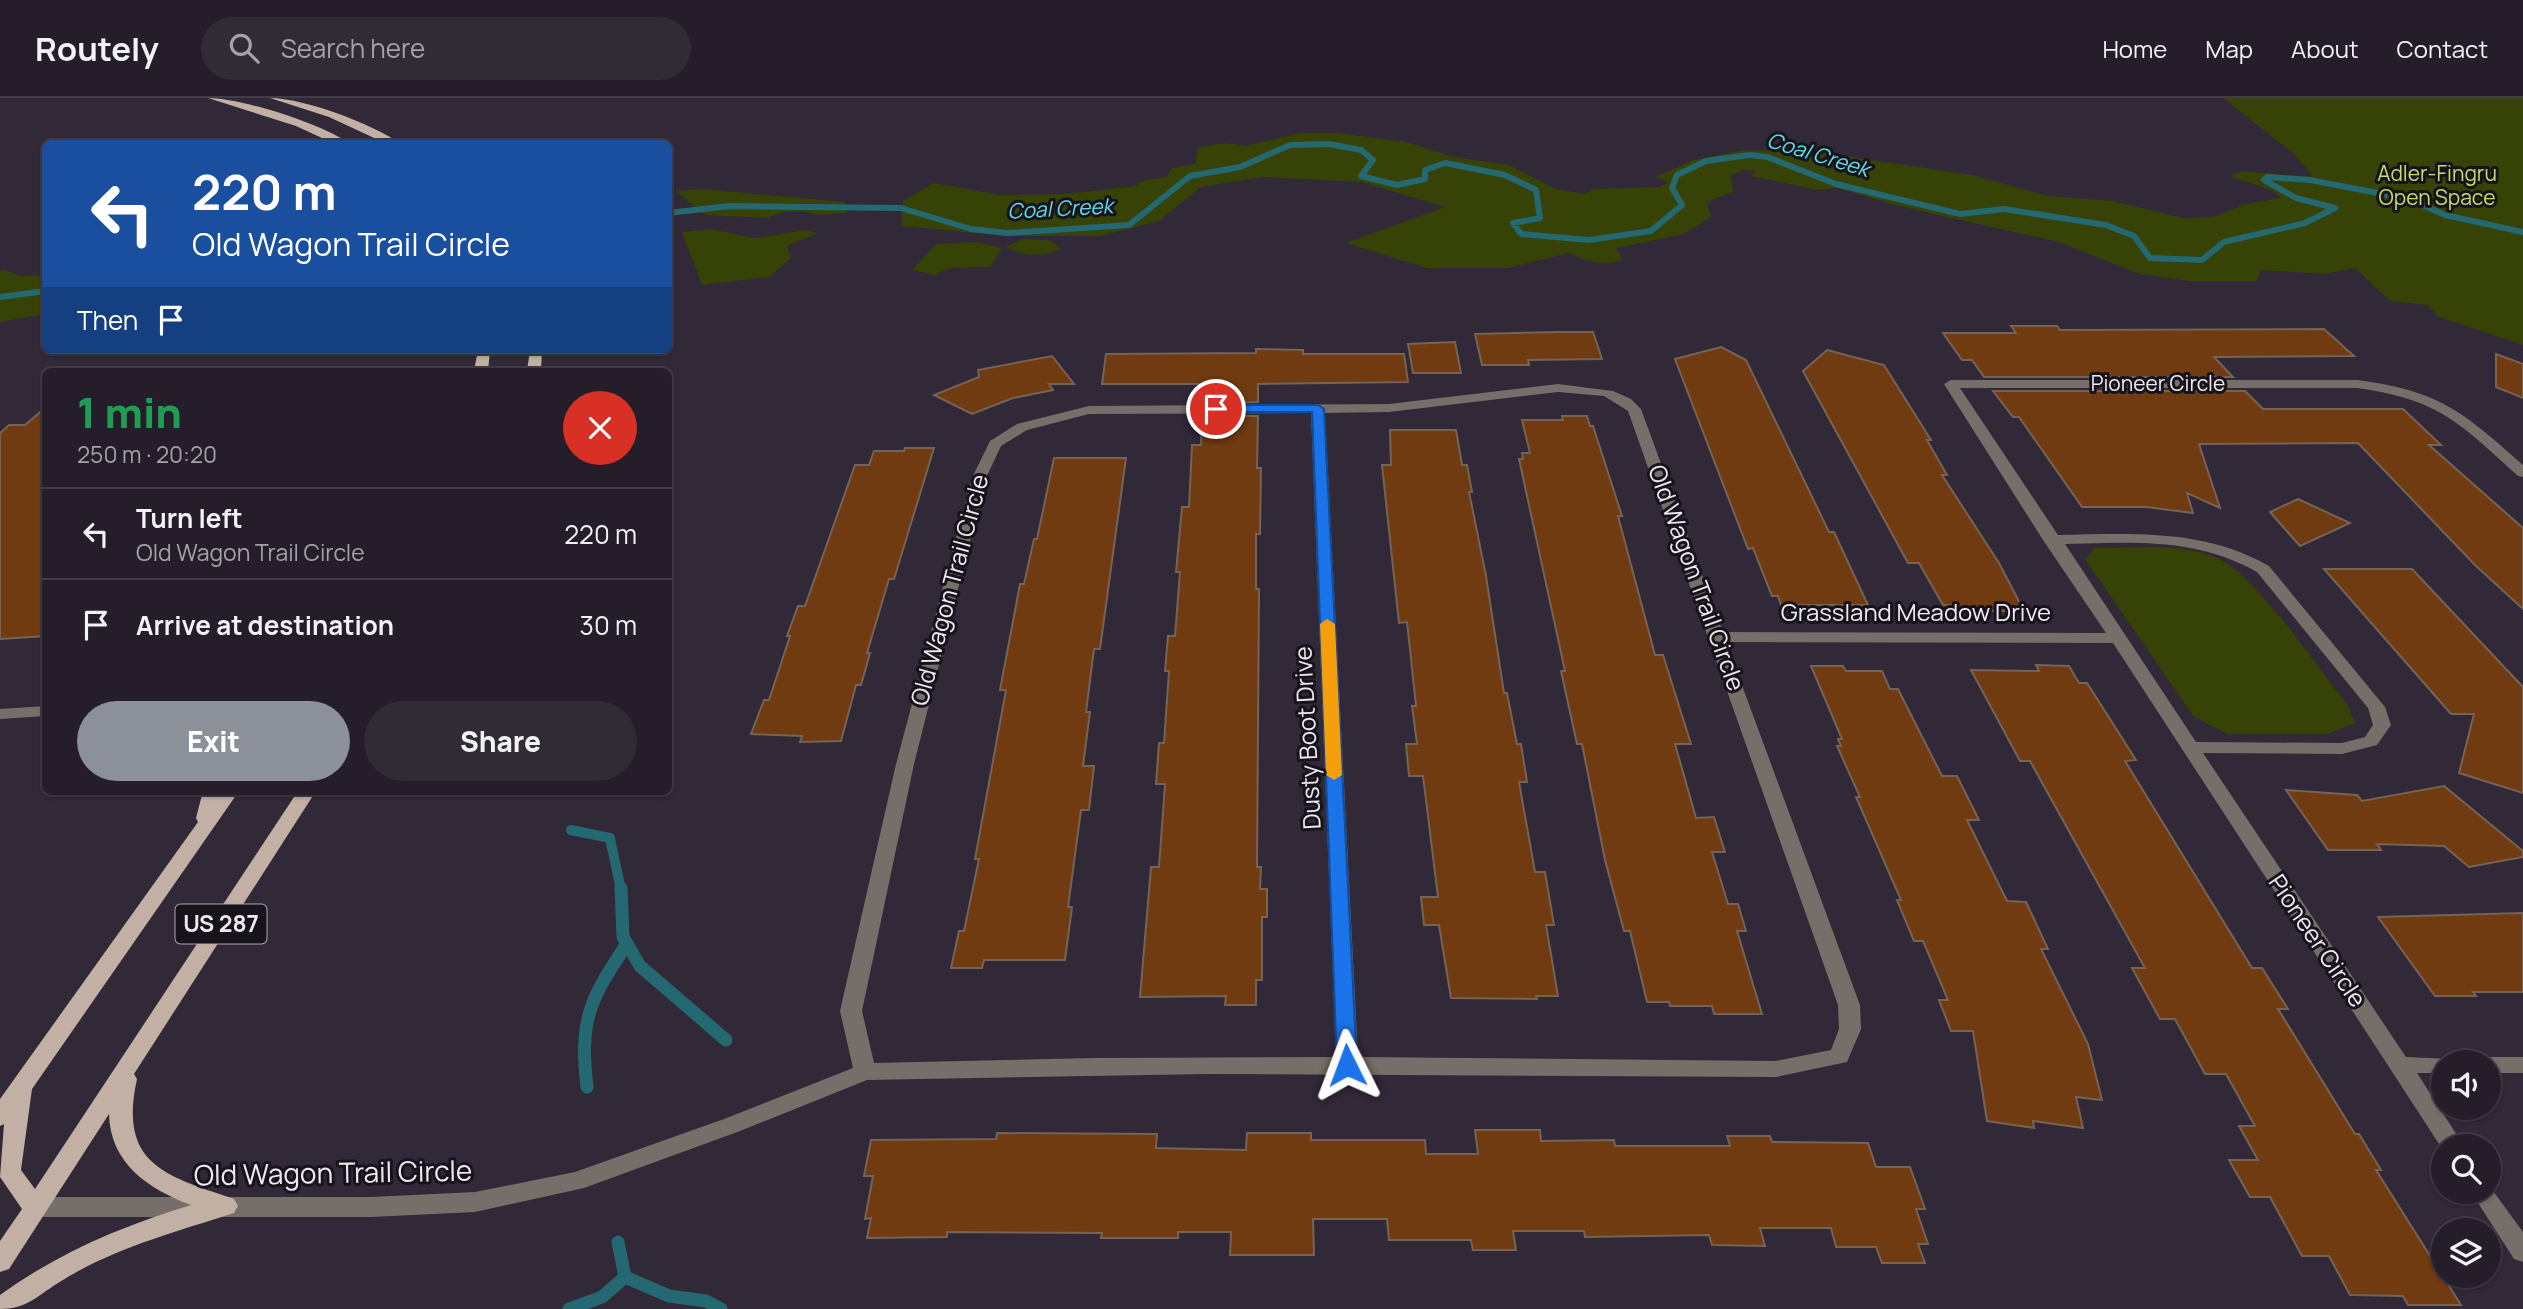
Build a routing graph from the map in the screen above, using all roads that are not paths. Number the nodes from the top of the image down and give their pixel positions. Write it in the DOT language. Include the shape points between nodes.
graph roads {
  1 [pos="213,98"];
  2 [pos="275,98"];
  3 [pos="323,99"];
  4 [pos="332,115"];
  5 [pos="336,140"];
  6 [pos="387,140"];
  7 [pos="1318,409"];
  8 [pos="2523,473"];
  9 [pos="2051,540"];
  10 [pos="1718,637"];
  11 [pos="2115,638"];
  12 [pos="42,710"];
  13 [pos="0,715"];
  14 [pos="2189,747"];
  15 [pos="211,795"];
  16 [pos="227,795"];
  17 [pos="303,795"];
  18 [pos="201,832"];
  19 [pos="135,1056"];
  20 [pos="1347,1065"];
  21 [pos="2399,1065"];
  22 [pos="2431,1065"];
  23 [pos="2501,1065"];
  24 [pos="2523,1065"];
  25 [pos="865,1072"];
  26 [pos="22,1087"];
  27 [pos="0,1117"];
  28 [pos="2445,1134"];
  29 [pos="2491,1204"];
  30 [pos="226,1206"];
  31 [pos="34,1207"];
  32 [pos="2523,1252"];
  33 [pos="0,1262"];
  34 [pos="0,1308"];
  1 -- 5 [label="main road" via="300,124"];
  2 -- 4 [label="main road"];
  3 -- 4 [label="main road" via="325,111"];
  4 -- 6 [label="main road"];
  7 -- 10 [label="street, Old Wagon Trail Circle" via="1416,407 1558,388 1590,389 1626,400 1634,409"];
  7 -- 20 [label="street, Dusty Boot Drive"];
  7 -- 25 [label="street, Old Wagon Trail Circle" via="1089,410 1022,427 995,444 979,478 905,764 851,1011"];
  8 -- 9 [label="street, Pioneer Circle" via="2453,411 2414,393 2384,387 1951,384"];
  9 -- 11 [label="street, Pioneer Circle"];
  9 -- 14 [label="street" via="2191,540 2241,554 2263,569 2376,708 2382,725 2371,741 2342,749"];
  10 -- 11 [label="street, Grassland Meadow Drive"];
  10 -- 20 [label="street, Old Wagon Trail Circle" via="1849,1005 1850,1029 1839,1056 1776,1069"];
  11 -- 14 [label="street, Pioneer Circle"];
  12 -- 13 [label="street"];
  14 -- 21 [label="street, Pioneer Circle"];
  15 -- 18 [label="main road"];
  16 -- 18 [label="main road, US 287"];
  17 -- 19 [label="main road, US 287"];
  18 -- 26 [label="main road, US 287"];
  19 -- 30 [label="main road" via="121,1096 120,1127 131,1156 153,1179 186,1196"];
  19 -- 31 [label="main road, US 287"];
  20 -- 25 [label="street, Old Wagon Trail Circle"];
  21 -- 22 [label="street"];
  21 -- 28 [label="street, Pioneer Circle"];
  23 -- 24 [label="street"];
  25 -- 30 [label="street, Old Wagon Trail Circle" via="576,1181 475,1202"];
  26 -- 27 [label="main road, US 287"];
  26 -- 31 [label="main road" via="9,1172"];
  29 -- 32 [label="street"];
  30 -- 31 [label="street, Old Wagon Trail Circle"];
  30 -- 34 [label="main road" via="108,1242"];
  31 -- 33 [label="main road, US 287"];
}
